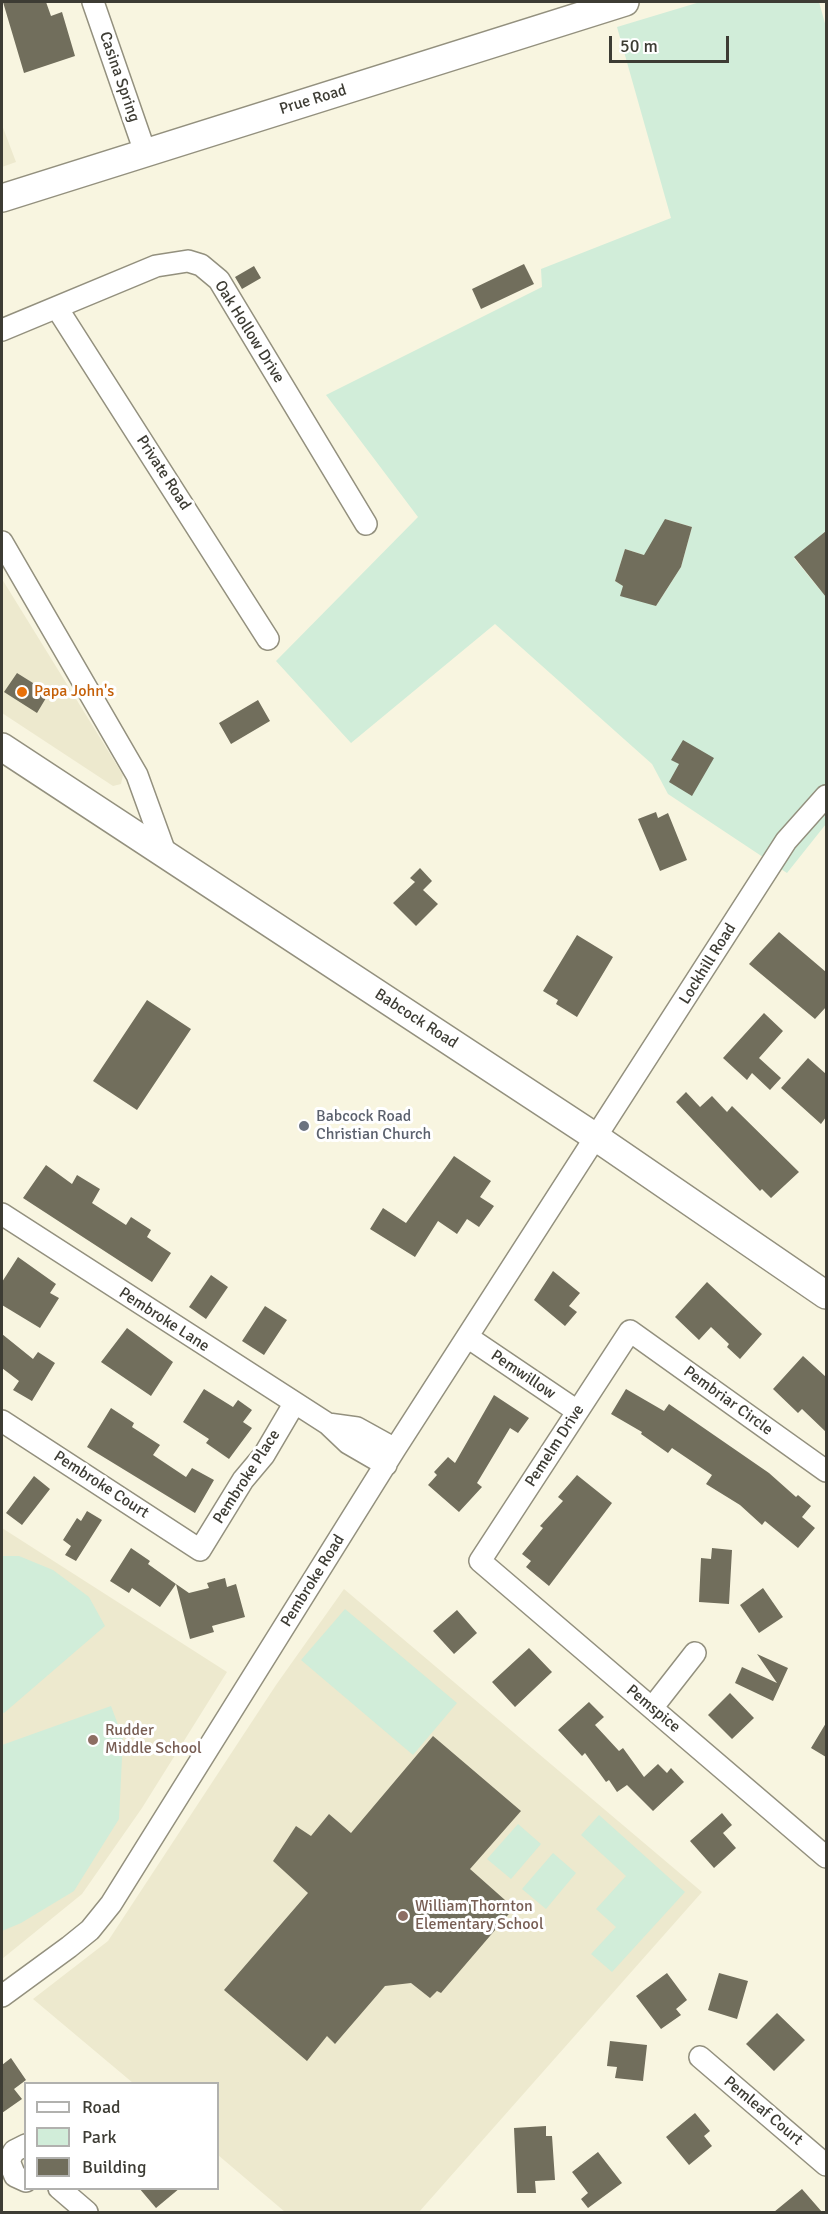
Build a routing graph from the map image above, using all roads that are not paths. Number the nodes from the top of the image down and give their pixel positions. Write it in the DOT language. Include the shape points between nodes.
graph roads {
  1 [pos="93,2"];
  2 [pos="624,2"];
  3 [pos="145,152"];
  4 [pos="2,198"];
  5 [pos="57,308"];
  6 [pos="2,330"];
  7 [pos="366,524"];
  8 [pos="2,542"];
  9 [pos="268,639"];
  10 [pos="2,747"];
  11 [pos="826,796"];
  12 [pos="166,855"];
  13 [pos="597,1138"];
  14 [pos="2,1214"];
  15 [pos="826,1295"];
  16 [pos="630,1331"];
  17 [pos="469,1338"];
  18 [pos="294,1404"];
  19 [pos="577,1411"];
  20 [pos="2,1421"];
  21 [pos="390,1457"];
  22 [pos="826,1471"];
  23 [pos="200,1550"];
  24 [pos="480,1561"];
  25 [pos="695,1653"];
  26 [pos="652,1708"];
  27 [pos="826,1857"];
  28 [pos="2,1996"];
  29 [pos="700,2057"];
  30 [pos="24,2146"];
  31 [pos="826,2165"];
  32 [pos="24,2180"];
  33 [pos="61,2190"];
  34 [pos="87,2212"];
  1 -- 3 [label="street, Casina Spring"];
  2 -- 3 [label="main road, Prue Road"];
  3 -- 4 [label="main road, Prue Road"];
  5 -- 6 [label="street, Oak Hollow Drive"];
  5 -- 7 [label="street, Oak Hollow Drive" via="156,266 188,261 201,265 219,280"];
  5 -- 9 [label="street, Private Road"];
  8 -- 12 [label="street" via="137,775"];
  10 -- 12 [label="main road, Babcock Road"];
  11 -- 13 [label="street, Lockhill Road" via="786,841"];
  12 -- 13 [label="main road, Babcock Road"];
  13 -- 15 [label="main road, Babcock Road"];
  13 -- 17 [label="street, Pembroke Road"];
  14 -- 18 [label="street, Pembroke Lane"];
  16 -- 19 [label="street, Pemelm Drive"];
  16 -- 22 [label="street, Pembriar Circle"];
  17 -- 19 [label="street, Pemwillow"];
  17 -- 21 [label="street, Pembroke Road"];
  18 -- 21 [label="street, Pembroke Lane" via="328,1424 348,1443"];
  18 -- 23 [label="street, Pembroke Place"];
  19 -- 24 [label="street, Pemelm Drive"];
  20 -- 23 [label="street, Pembroke Court"];
  21 -- 28 [label="street, Pembroke Road" via="111,1904 90,1930"];
  24 -- 26 [label="street, Pemspice"];
  25 -- 26 [label="street"];
  26 -- 27 [label="street, Pemspice"];
  29 -- 31 [label="street, Pemleaf Court"];
  30 -- 32 [label="street" via="14,2151 9,2161 15,2176"];
  33 -- 34 [label="street"];
}
